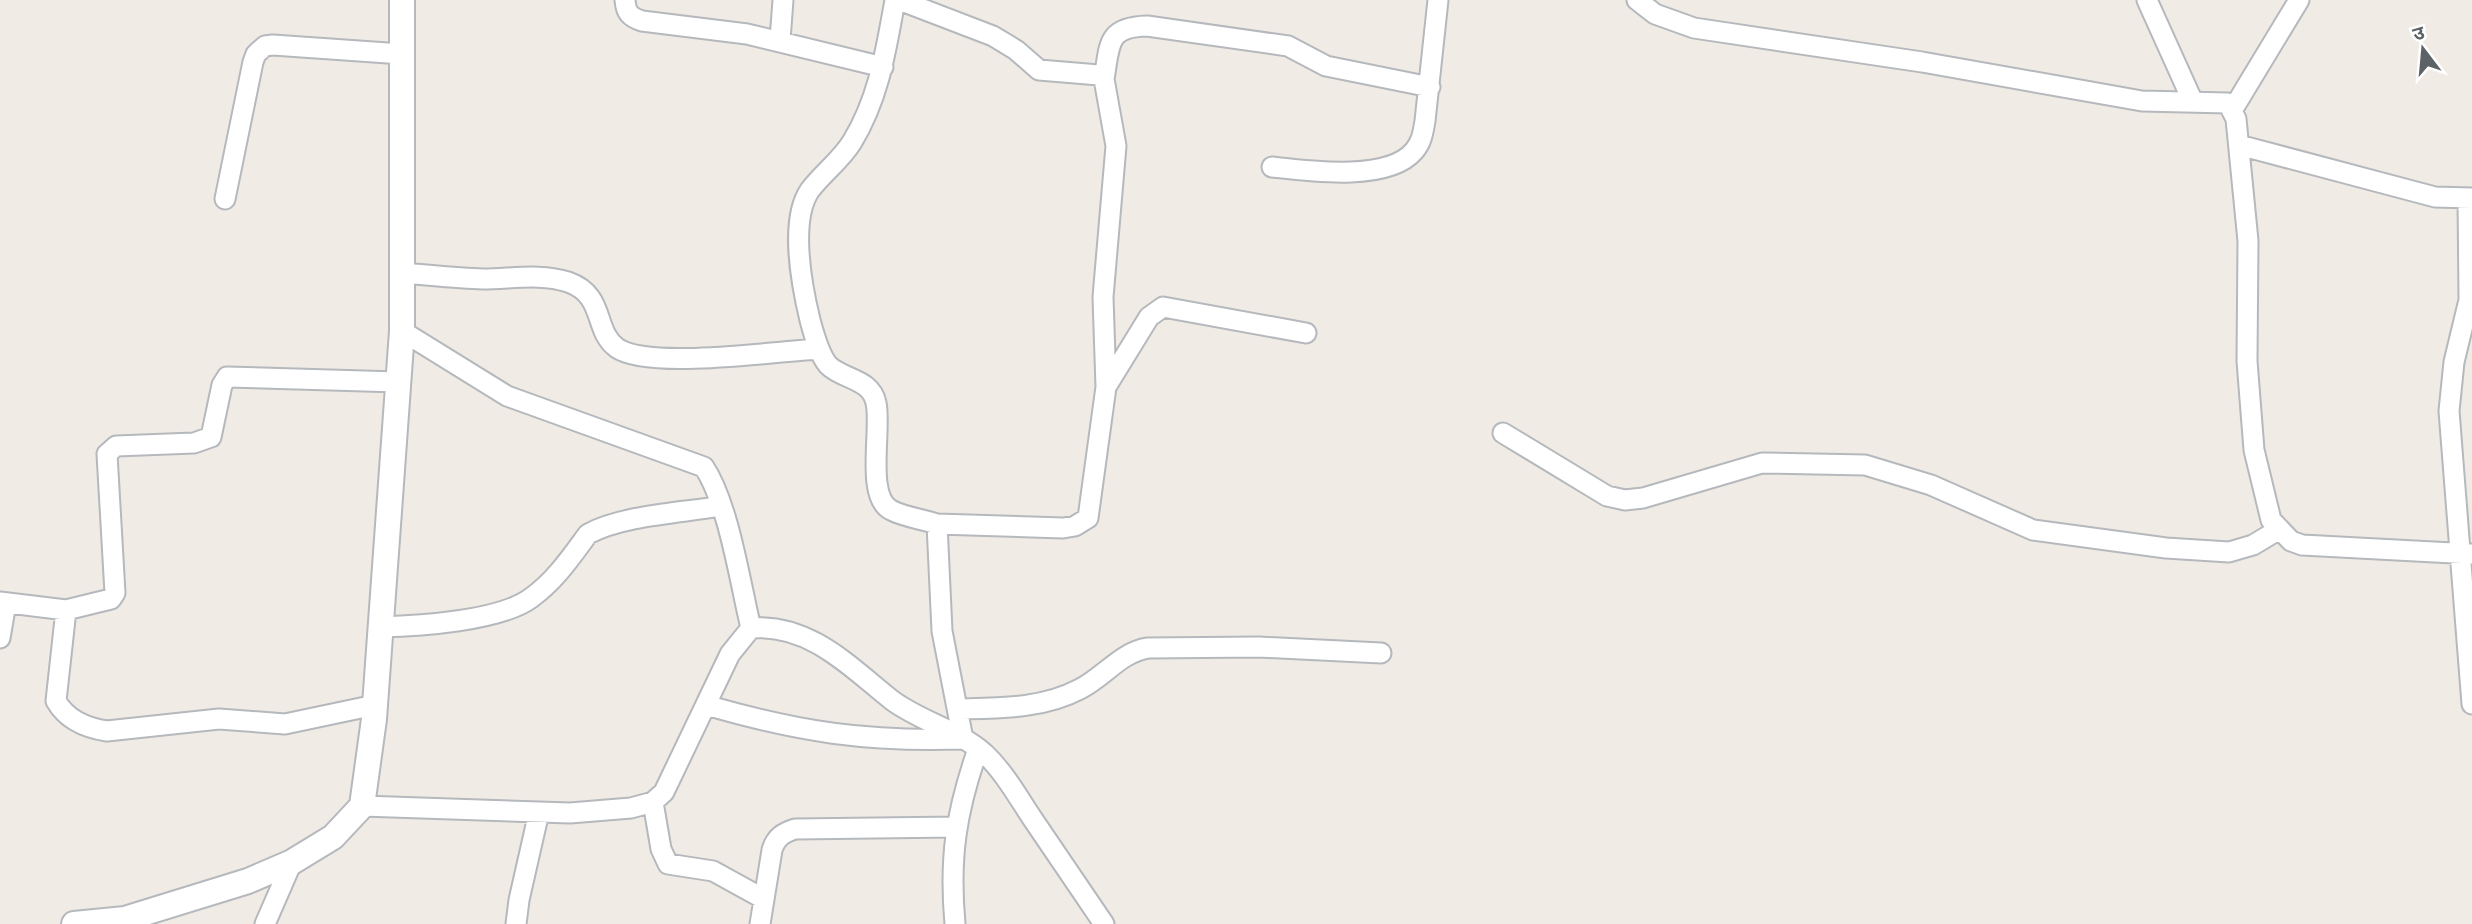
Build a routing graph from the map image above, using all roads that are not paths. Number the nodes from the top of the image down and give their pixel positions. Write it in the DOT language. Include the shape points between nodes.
graph roads {
  1 [pos="402,0"];
  2 [pos="625,0"];
  3 [pos="783,0"];
  4 [pos="897,0"];
  5 [pos="1438,0"];
  6 [pos="1637,0"];
  7 [pos="2147,0"];
  8 [pos="2299,0"];
  9 [pos="780,40"];
  10 [pos="402,54"];
  11 [pos="883,67"];
  12 [pos="1104,79"];
  13 [pos="1430,87"];
  14 [pos="2193,102"];
  15 [pos="2233,109"];
  16 [pos="2239,145"];
  17 [pos="1272,167"];
  18 [pos="2470,198"];
  19 [pos="225,200"];
  20 [pos="402,273"];
  21 [pos="2469,314"];
  22 [pos="402,331"];
  23 [pos="1306,333"];
  24 [pos="819,349"];
  25 [pos="398,382"];
  26 [pos="1106,387"];
  27 [pos="1503,433"];
  28 [pos="721,506"];
  29 [pos="937,524"];
  30 [pos="2278,530"];
  31 [pos="2465,553"];
  32 [pos="3,603"];
  33 [pos="66,610"];
  34 [pos="380,627"];
  35 [pos="751,628"];
  36 [pos="0,638"];
  37 [pos="1381,653"];
  38 [pos="2472,704"];
  39 [pos="375,705"];
  40 [pos="706,705"];
  41 [pos="958,709"];
  42 [pos="970,744"];
  43 [pos="653,802"];
  44 [pos="362,806"];
  45 [pos="540,812"];
  46 [pos="956,827"];
  47 [pos="292,862"];
  48 [pos="762,898"];
  49 [pos="74,924"];
  50 [pos="265,924"];
  51 [pos="516,924"];
  52 [pos="760,924"];
  53 [pos="955,924"];
  54 [pos="1104,924"];
  1 -- 10 [label="street"];
  2 -- 9 [label="street" via="625,10 642,21"];
  3 -- 9 [label="street"];
  4 -- 11 [label="street"];
  4 -- 12 [label="street" via="993,36 1039,70"];
  5 -- 13 [label="street"];
  6 -- 14 [label="street" via="1655,14 1694,28 1922,62 2123,99"];
  7 -- 14 [label="street"];
  8 -- 15 [label="street"];
  9 -- 11 [label="street"];
  10 -- 19 [label="street" via="265,46 253,62"];
  10 -- 20 [label="street"];
  11 -- 24 [label="street" via="853,142 810,190 800,216 808,308"];
  12 -- 13 [label="street" via="1116,33 1128,26 1147,26 1288,46 1326,66"];
  12 -- 26 [label="street" via="1116,146 1102,297"];
  13 -- 17 [label="street" via="1423,135 1406,159 1344,172"];
  14 -- 15 [label="street" via="2228,103"];
  15 -- 16 [label="street"];
  16 -- 18 [label="street" via="2435,197"];
  16 -- 30 [label="street" via="2248,241 2251,425 2264,502"];
  18 -- 21 [label="street"];
  20 -- 22 [label="street"];
  20 -- 24 [label="street" via="569,282 590,295 618,349 659,359"];
  21 -- 31 [label="street" via="2454,362 2449,411"];
  22 -- 25 [label="street"];
  22 -- 28 [label="street" via="508,396 698,464 712,480"];
  23 -- 26 [label="street" via="1163,307 1149,317"];
  24 -- 29 [label="street" via="839,373 872,392 878,496 883,504"];
  25 -- 33 [label="street" via="227,377 211,437 194,443 110,449 107,472 115,593 105,603"];
  25 -- 34 [label="street"];
  26 -- 29 [label="street" via="1091,511 1082,523 1063,528"];
  27 -- 30 [label="street" via="1607,496 1625,500 1762,463 1865,465 1931,485 2014,524 2051,533 2229,552"];
  28 -- 34 [label="street" via="596,530 588,534 554,580 519,605 425,625"];
  28 -- 35 [label="street"];
  29 -- 41 [label="street" via="942,631"];
  30 -- 31 [label="street" via="2291,541 2313,547"];
  31 -- 38 [label="street"];
  32 -- 33 [label="street"];
  32 -- 36 [label="street"];
  33 -- 39 [label="street" via="56,701 72,719 94,729 219,719 285,724"];
  34 -- 39 [label="street"];
  35 -- 40 [label="street" via="730,654"];
  35 -- 42 [label="street" via="787,632 825,648 848,661 893,700"];
  37 -- 41 [label="street" via="1259,647 1132,650 1099,679 1063,697 1022,707"];
  39 -- 44 [label="street"];
  40 -- 42 [label="street" via="814,732"];
  40 -- 43 [label="street" via="664,792"];
  41 -- 42 [label="street"];
  42 -- 46 [label="street"];
  42 -- 54 [label="street" via="1005,777"];
  43 -- 45 [label="street" via="570,814"];
  43 -- 48 [label="street" via="668,864 713,871"];
  44 -- 45 [label="street"];
  44 -- 47 [label="street" via="333,838"];
  45 -- 51 [label="street"];
  46 -- 48 [label="street" via="785,832 775,840"];
  46 -- 53 [label="street" via="951,874"];
  47 -- 49 [label="street" via="248,881 125,919"];
  47 -- 50 [label="street"];
  48 -- 52 [label="street"];
}
